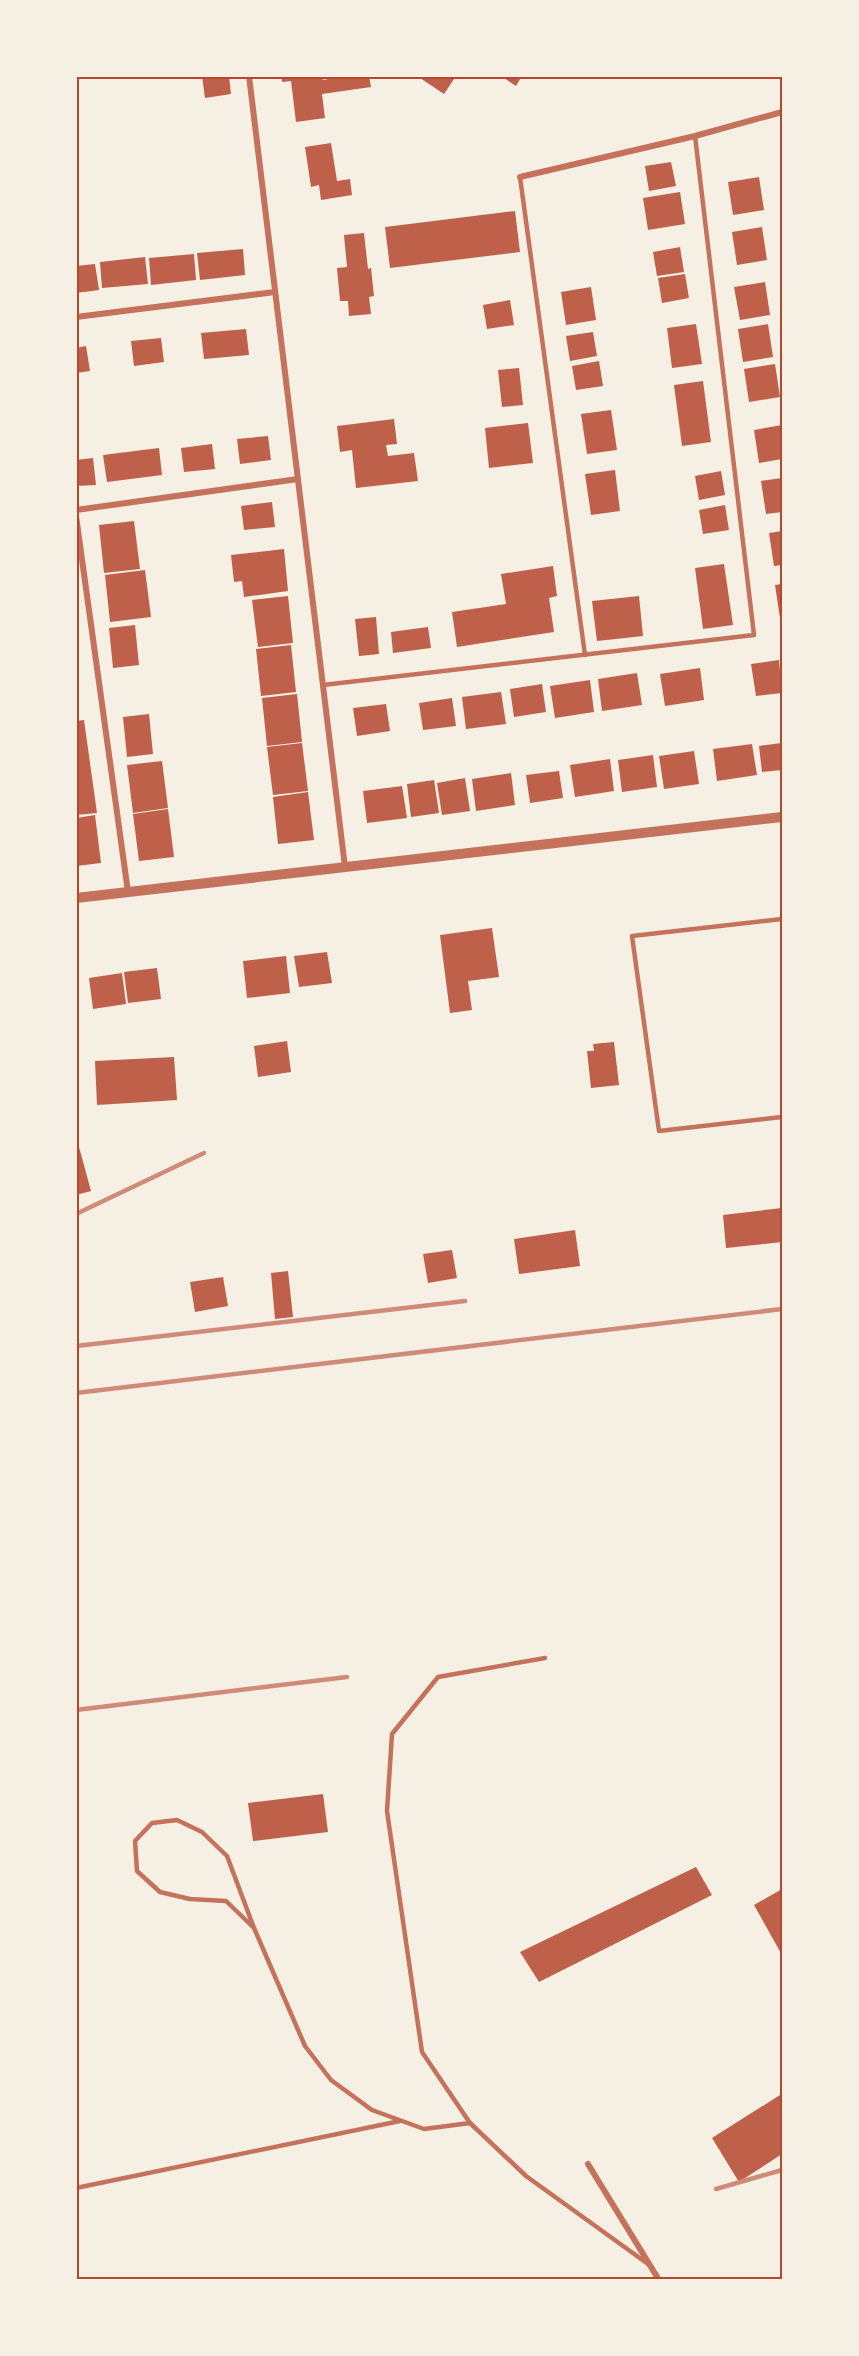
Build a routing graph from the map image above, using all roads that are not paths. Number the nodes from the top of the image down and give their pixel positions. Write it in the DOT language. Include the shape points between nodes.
graph roads {
  1 [pos="249,76"];
  2 [pos="783,112"];
  3 [pos="695,136"];
  4 [pos="520,177"];
  5 [pos="275,292"];
  6 [pos="76,317"];
  7 [pos="298,479"];
  8 [pos="76,510"];
  9 [pos="76,516"];
  10 [pos="585,655"];
  11 [pos="323,685"];
  12 [pos="783,817"];
  13 [pos="345,867"];
  14 [pos="128,892"];
  15 [pos="76,898"];
  16 [pos="783,919"];
  17 [pos="783,1117"];
  18 [pos="545,1658"];
  19 [pos="254,1928"];
  20 [pos="400,2121"];
  21 [pos="470,2122"];
  22 [pos="588,2164"];
  23 [pos="76,2188"];
  24 [pos="650,2265"];
  25 [pos="659,2280"];
  1 -- 5 [label="street"];
  2 -- 3 [label="street"];
  3 -- 4 [label="street"];
  3 -- 10 [label="lane" via="754,635"];
  4 -- 10 [label="lane"];
  5 -- 6 [label="street"];
  5 -- 7 [label="street"];
  7 -- 8 [label="street"];
  7 -- 11 [label="street"];
  9 -- 14 [label="street"];
  10 -- 11 [label="lane"];
  11 -- 13 [label="street"];
  12 -- 13 [label="street"];
  13 -- 14 [label="street"];
  14 -- 15 [label="street"];
  16 -- 17 [label="lane" via="632,936 659,1131"];
  18 -- 21 [label="lane" via="438,1677 392,1734 387,1811 422,2052"];
  19 -- 19 [label="lane" via="226,1901 160,1892 137,1871 135,1841 152,1823 177,1820 202,1832 227,1856"];
  19 -- 20 [label="lane" via="305,2046 331,2080 372,2110"];
  20 -- 21 [label="lane" via="424,2130"];
  20 -- 23 [label="lane"];
  21 -- 24 [label="lane" via="526,2176"];
  22 -- 24 [label="street"];
  24 -- 25 [label="street"];
}
